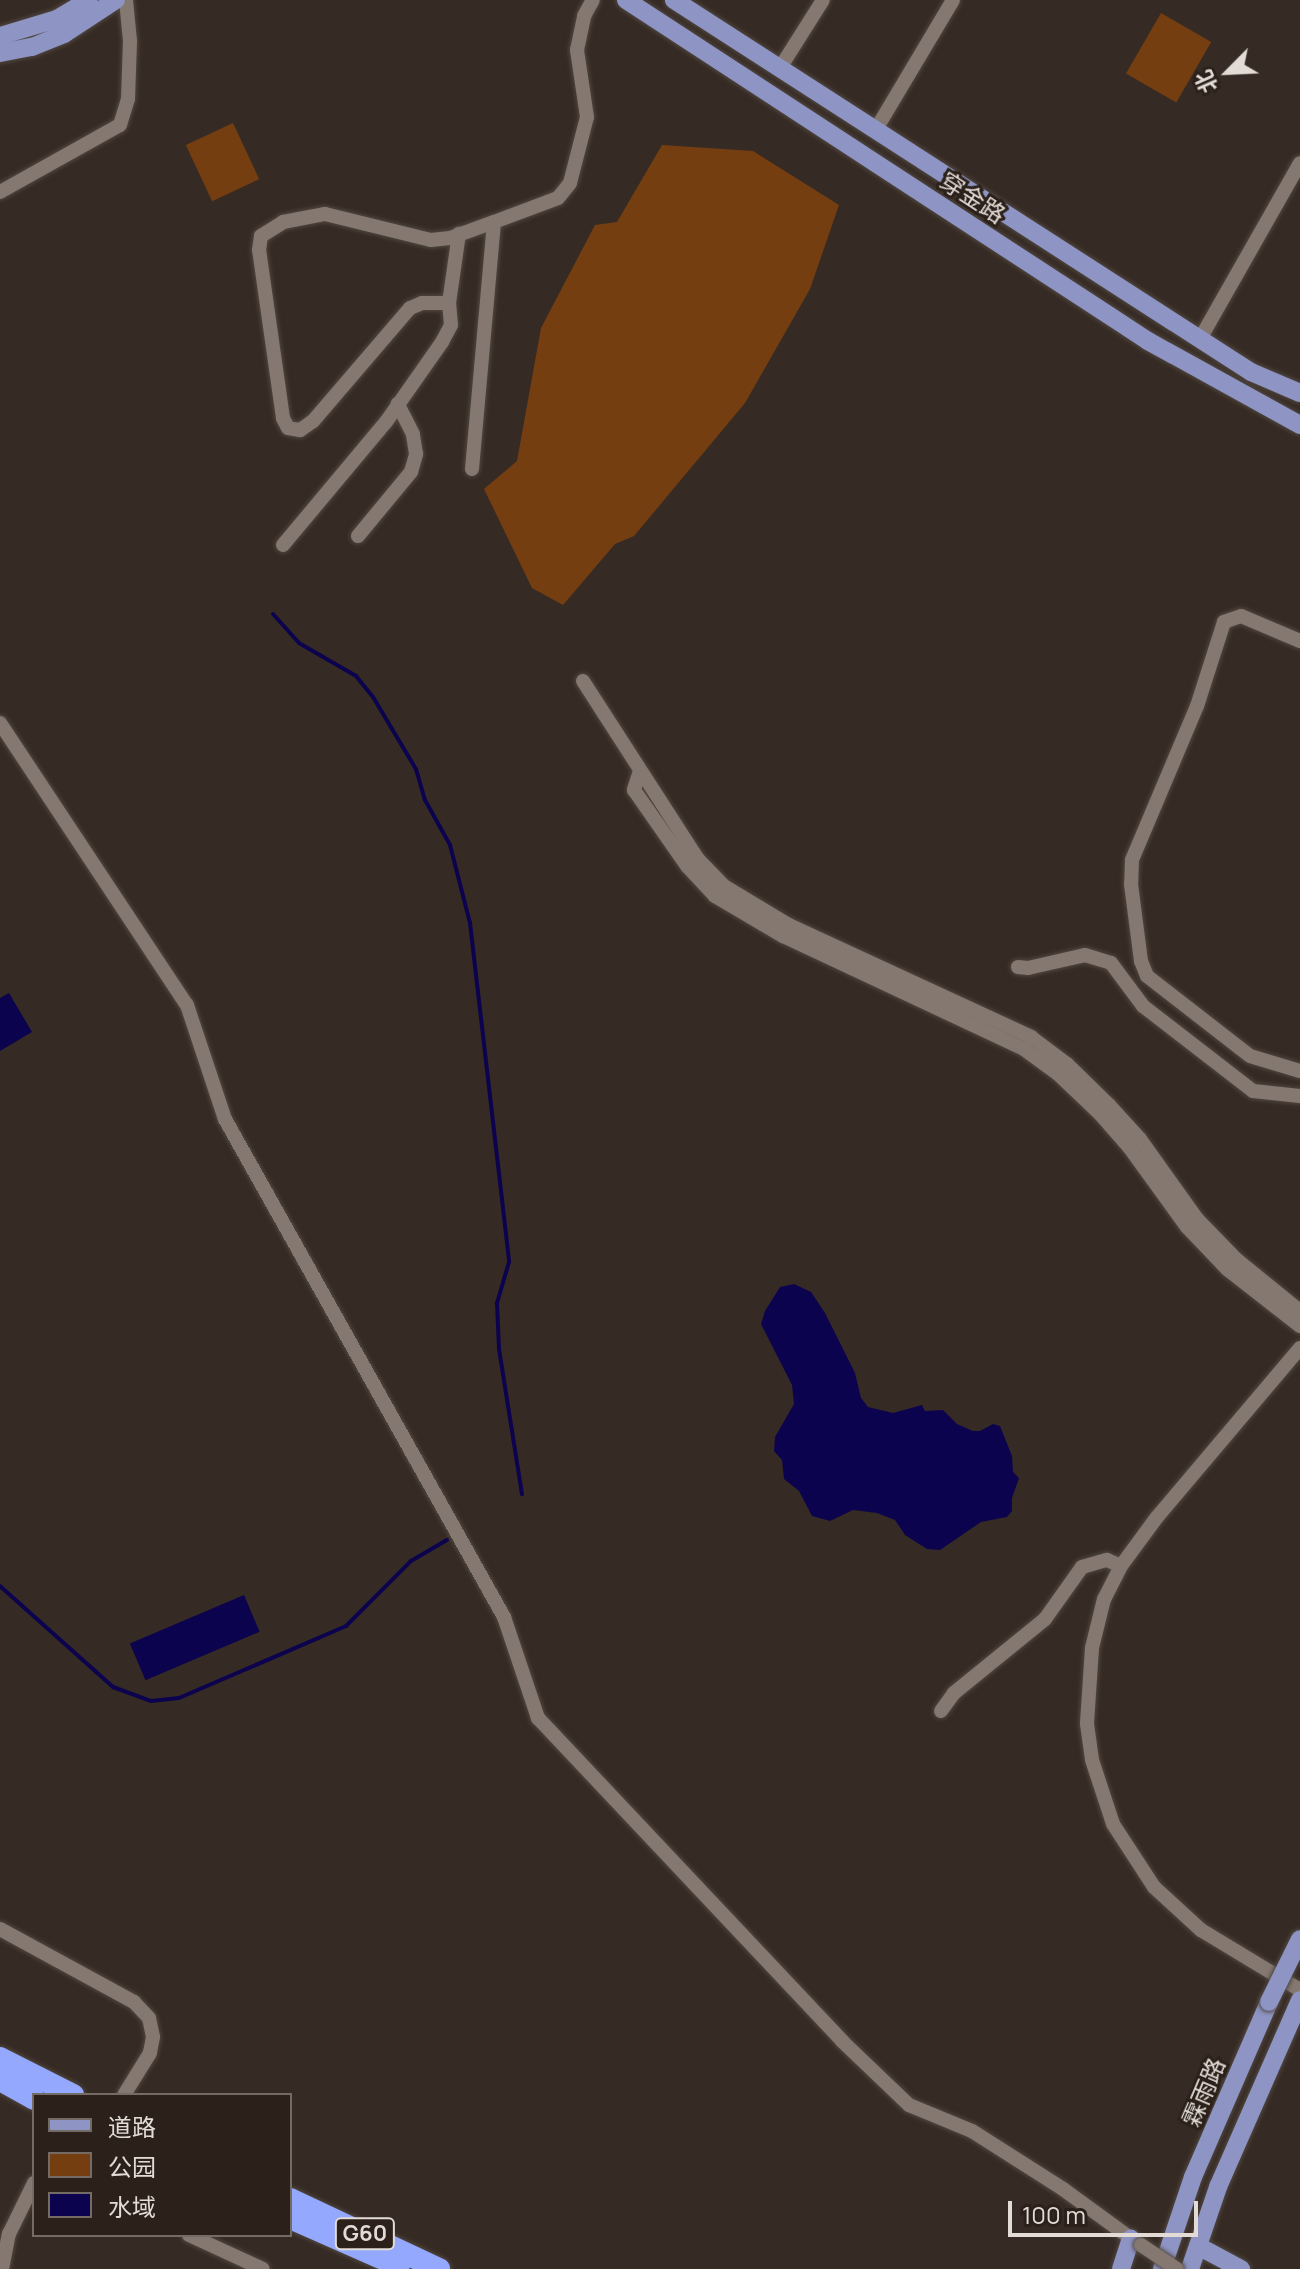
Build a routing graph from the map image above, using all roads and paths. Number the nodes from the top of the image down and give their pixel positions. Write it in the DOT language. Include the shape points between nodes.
graph roads {
  1 [pos="89,0"];
  2 [pos="116,0"];
  3 [pos="126,0"];
  4 [pos="593,0"];
  5 [pos="626,0"];
  6 [pos="674,0"];
  7 [pos="823,0"];
  8 [pos="953,0"];
  9 [pos="0,36"];
  10 [pos="0,53"];
  11 [pos="780,68"];
  12 [pos="875,131"];
  13 [pos="1300,163"];
  14 [pos="0,192"];
  15 [pos="494,222"];
  16 [pos="459,234"];
  17 [pos="449,303"];
  18 [pos="1200,339"];
  19 [pos="1300,393"];
  20 [pos="398,404"];
  21 [pos="1300,425"];
  22 [pos="472,469"];
  23 [pos="358,536"];
  24 [pos="283,545"];
  25 [pos="1300,641"];
  26 [pos="583,681"];
  27 [pos="0,723"];
  28 [pos="640,771"];
  29 [pos="1018,967"];
  30 [pos="1300,1071"];
  31 [pos="1300,1096"];
  32 [pos="1300,1311"];
  33 [pos="1300,1326"];
  34 [pos="1300,1348"];
  35 [pos="1121,1566"];
  36 [pos="941,1711"];
  37 [pos="0,1929"];
  38 [pos="1300,1939"];
  39 [pos="1300,1990"];
  40 [pos="1296,2007"];
  41 [pos="0,2058"];
  42 [pos="0,2080"];
  43 [pos="32,2090"];
  44 [pos="57,2093"];
  45 [pos="125,2093"];
  46 [pos="32,2187"];
  47 [pos="292,2200"];
  48 [pos="292,2219"];
  49 [pos="193,2237"];
  50 [pos="1136,2242"];
  51 [pos="1198,2246"];
  52 [pos="2,2269"];
  53 [pos="263,2269"];
  54 [pos="405,2269"];
  55 [pos="439,2269"];
  56 [pos="1121,2269"];
  57 [pos="1162,2269"];
  58 [pos="1177,2269"];
  59 [pos="1190,2269"];
  60 [pos="1241,2269"];
  1 -- 9 [label="main road" via="57,19"];
  2 -- 10 [label="main road" via="64,34"];
  3 -- 14 [label="street" via="128,99 120,125"];
  4 -- 15 [label="street" via="577,50 587,117 570,183 558,198"];
  5 -- 21 [label="main road, 穿金路" via="1148,341"];
  6 -- 11 [label="main road, 穿金路"];
  7 -- 11 [label="street"];
  8 -- 12 [label="street"];
  11 -- 12 [label="main road, 穿金路"];
  12 -- 18 [label="main road, 穿金路"];
  13 -- 18 [label="street"];
  15 -- 16 [label="street"];
  15 -- 22 [label="street"];
  16 -- 17 [label="street"];
  16 -- 17 [label="street" via="431,240 325,214 283,222 261,236 288,428 300,430 313,421 410,308"];
  17 -- 20 [label="street" via="451,325"];
  18 -- 19 [label="main road, 穿金路" via="1251,372"];
  20 -- 23 [label="street" via="413,434 416,454 411,472"];
  20 -- 24 [label="street"];
  25 -- 30 [label="street" via="1241,616 1224,622 1197,706 1132,860 1131,884 1147,976 1250,1056"];
  26 -- 28 [label="street"];
  27 -- 50 [label="street" via="187,1005 225,1119 504,1617 538,1718 842,2041 909,2105 972,2131"];
  28 -- 32 [label="street" via="697,858 724,886 789,925 1031,1037 1067,1064 1140,1139 1197,1219"];
  28 -- 33 [label="street" via="634,790 687,866 715,896 783,936 1024,1049 1100,1114 1187,1227 1227,1269"];
  29 -- 31 [label="street" via="1085,955 1111,963 1143,1006 1253,1091"];
  34 -- 35 [label="street"];
  35 -- 36 [label="street" via="1107,1560 1082,1567 1045,1619 954,1693"];
  35 -- 39 [label="street" via="1104,1599 1088,1682 1092,1760 1113,1824 1131,1857 1176,1911"];
  37 -- 45 [label="street" via="134,2002 149,2018 150,2053"];
  38 -- 57 [label="main road, 霖雨路, bridge" via="1193,2177"];
  40 -- 51 [label="main road"];
  41 -- 43 [label="highway"];
  42 -- 43 [label="highway"];
  43 -- 44 [label="highway"];
  46 -- 52 [label="street" via="9,2234"];
  47 -- 55 [label="highway, G60"];
  48 -- 54 [label="highway, G60"];
  49 -- 53 [label="street"];
  50 -- 56 [label="main road"];
  50 -- 58 [label="street, bridge"];
  51 -- 59 [label="main road"];
  51 -- 60 [label="main road"];
}
